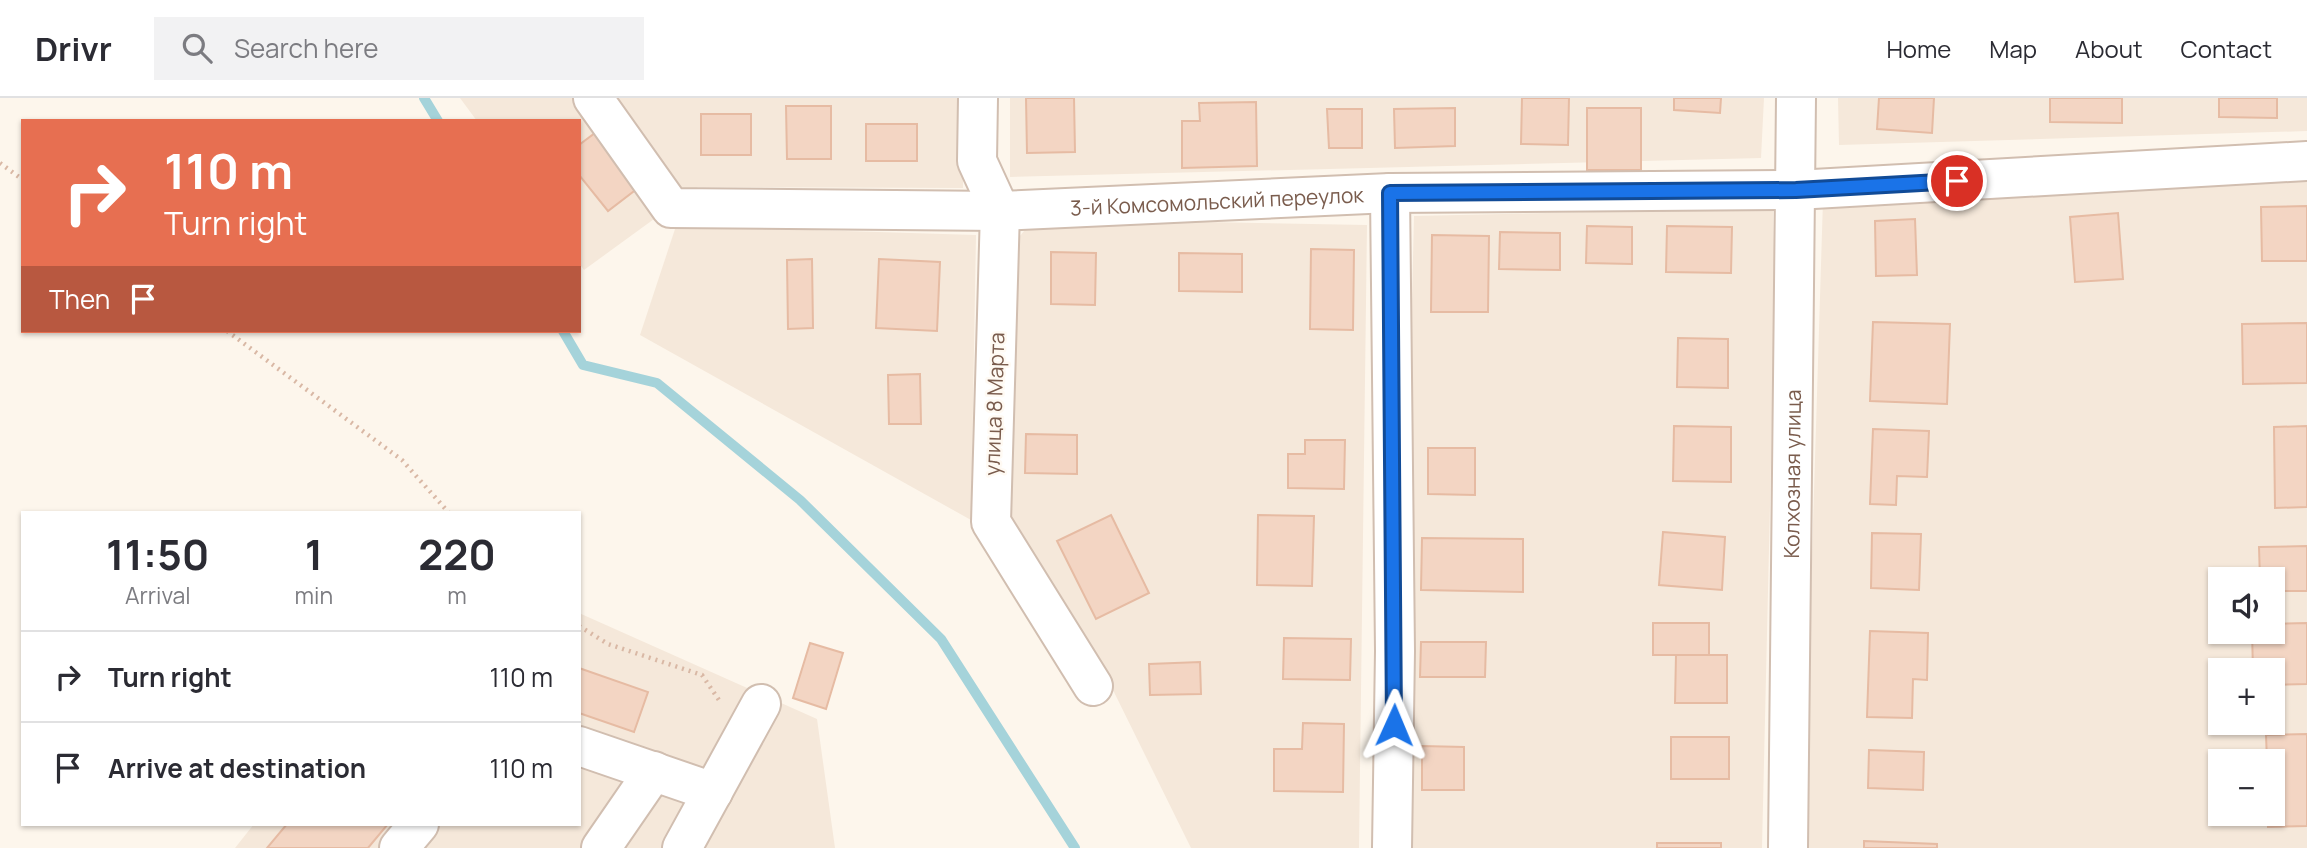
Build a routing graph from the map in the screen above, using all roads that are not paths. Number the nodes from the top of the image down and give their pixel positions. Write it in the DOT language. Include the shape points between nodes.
graph roads {
  1 [pos="593,98"];
  2 [pos="978,98"];
  3 [pos="1796,98"];
  4 [pos="2307,161"];
  5 [pos="1796,190"];
  6 [pos="1390,193"];
  7 [pos="1000,211"];
  8 [pos="1093,686"];
  9 [pos="752,720"];
  10 [pos="581,747"];
  11 [pos="654,771"];
  12 [pos="713,792"];
  13 [pos="417,826"];
  14 [pos="399,848"];
  15 [pos="601,848"];
  16 [pos="682,848"];
  17 [pos="1392,848"];
  18 [pos="1788,848"];
  1 -- 7 [label="street, 3-й Комсомольский переулок" via="671,208"];
  2 -- 7 [label="street, улица 8 Марта" via="977,161"];
  3 -- 5 [label="street, Колхозная улица"];
  4 -- 5 [label="street, 3-й Комсомольский переулок"];
  5 -- 6 [label="street, 3-й Комсомольский переулок"];
  5 -- 18 [label="street, Колхозная улица"];
  6 -- 7 [label="street, 3-й Комсомольский переулок"];
  6 -- 17 [label="street" via="1395,651"];
  7 -- 8 [label="street, улица 8 Марта" via="990,522"];
  9 -- 12 [label="street"];
  10 -- 11 [label="street"];
  11 -- 12 [label="street"];
  11 -- 15 [label="street"];
  12 -- 16 [label="street"];
  13 -- 14 [label="street"];
}
